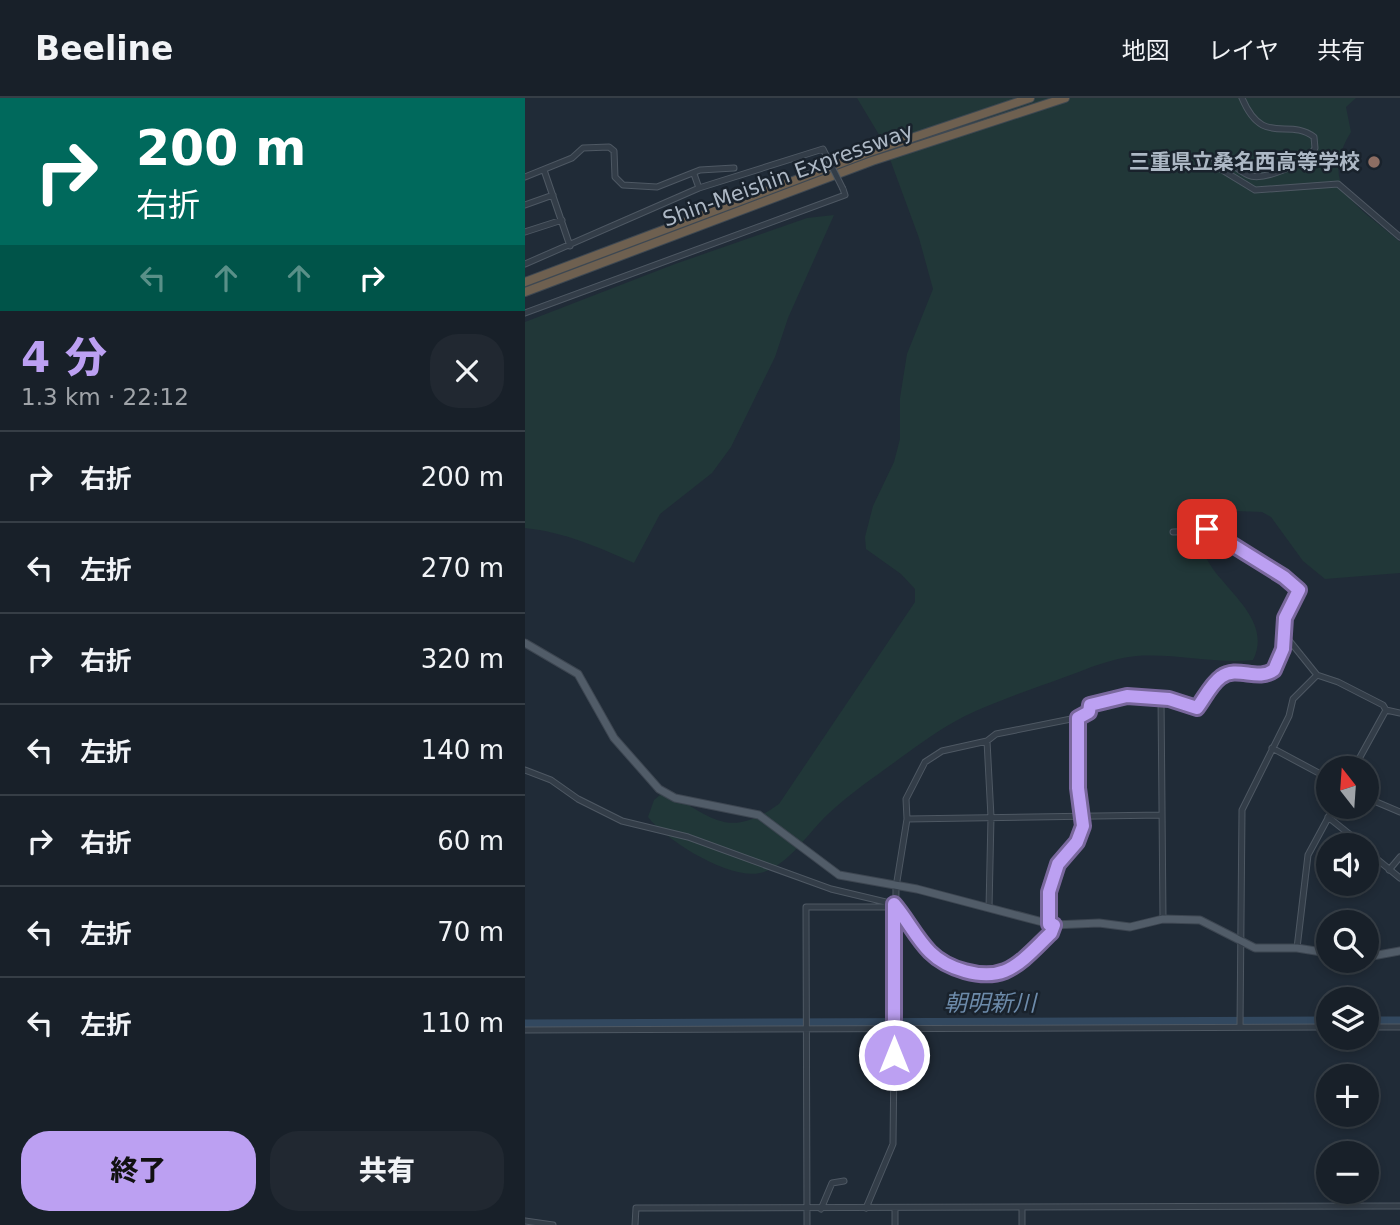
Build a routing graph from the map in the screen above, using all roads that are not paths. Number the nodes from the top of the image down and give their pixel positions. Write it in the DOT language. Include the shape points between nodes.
graph roads {
  1 [pos="1030,98"];
  2 [pos="1065,98"];
  3 [pos="1242,98"];
  4 [pos="734,168"];
  5 [pos="544,170"];
  6 [pos="694,174"];
  7 [pos="525,177"];
  8 [pos="699,188"];
  9 [pos="553,195"];
  10 [pos="525,205"];
  11 [pos="562,220"];
  12 [pos="525,233"];
  13 [pos="1400,237"];
  14 [pos="570,246"];
  15 [pos="525,264"];
  16 [pos="525,282"];
  17 [pos="525,292"];
  18 [pos="525,313"];
  19 [pos="1173,532"];
  20 [pos="1283,636"];
  21 [pos="525,643"];
  22 [pos="1317,675"];
  23 [pos="1161,697"];
  24 [pos="1386,710"];
  25 [pos="1400,713"];
  26 [pos="1078,718"];
  27 [pos="987,741"];
  28 [pos="1272,748"];
  29 [pos="1361,756"];
  30 [pos="525,770"];
  31 [pos="1316,772"];
  32 [pos="1379,803"];
  33 [pos="1400,812"];
  34 [pos="1162,815"];
  35 [pos="991,817"];
  36 [pos="1083,817"];
  37 [pos="907,819"];
  38 [pos="1327,819"];
  39 [pos="1330,819"];
  40 [pos="1348,833"];
  41 [pos="1400,857"];
  42 [pos="1379,861"];
  43 [pos="1389,870"];
  44 [pos="1400,878"];
  45 [pos="896,883"];
  46 [pos="917,889"];
  47 [pos="894,904"];
  48 [pos="989,908"];
  49 [pos="1163,919"];
  50 [pos="1051,925"];
  51 [pos="1242,943"];
  52 [pos="1297,948"];
  53 [pos="1316,951"];
  54 [pos="1400,951"];
  55 [pos="1379,955"];
  56 [pos="1240,1024"];
  57 [pos="807,1025"];
  58 [pos="893,1025"];
  59 [pos="1316,1027"];
  60 [pos="1379,1027"];
  61 [pos="1400,1027"];
  62 [pos="525,1030"];
  63 [pos="844,1181"];
  64 [pos="1400,1206"];
  65 [pos="1022,1207"];
  66 [pos="866,1208"];
  67 [pos="895,1208"];
  68 [pos="807,1209"];
  69 [pos="821,1209"];
  70 [pos="525,1222"];
  71 [pos="553,1225"];
  72 [pos="635,1225"];
  73 [pos="807,1225"];
  74 [pos="895,1225"];
  75 [pos="1022,1225"];
  1 -- 16 [label="highway, Shin-Meishin Expressway" via="870,152"];
  2 -- 17 [label="highway, Shin-Meishin Expressway" via="872,161"];
  3 -- 13 [label="street" via="1263,126 1308,133 1314,137 1315,148 1306,160 1259,177 1244,174 1221,156 1215,158 1216,165 1255,190 1338,184"];
  4 -- 6 [label="street"];
  5 -- 6 [label="street" via="589,146 614,151 615,177 623,185 657,187"];
  5 -- 7 [label="street"];
  5 -- 9 [label="street"];
  6 -- 8 [label="street"];
  8 -- 14 [label="street"];
  8 -- 18 [label="street, bridge" via="823,149 845,195"];
  9 -- 10 [label="street"];
  9 -- 11 [label="street"];
  11 -- 12 [label="street"];
  11 -- 14 [label="street"];
  14 -- 15 [label="street"];
  19 -- 20 [label="street" via="1212,531 1299,590 1285,618"];
  20 -- 22 [label="street"];
  20 -- 23 [label="street" via="1274,670 1264,675 1223,675 1197,708"];
  21 -- 46 [label="main road" via="578,674 614,738 659,789 675,798 759,815 839,875"];
  22 -- 24 [label="street"];
  22 -- 28 [label="street" via="1290,702 1289,716"];
  23 -- 26 [label="street" via="1127,696 1093,703 1086,716"];
  23 -- 34 [label="street"];
  24 -- 25 [label="street"];
  24 -- 29 [label="street"];
  26 -- 27 [label="street" via="996,733"];
  26 -- 36 [label="street" via="1078,788"];
  27 -- 35 [label="street"];
  27 -- 37 [label="street" via="941,751 925,762 907,794"];
  28 -- 31 [label="street"];
  28 -- 51 [label="street" via="1239,821"];
  30 -- 47 [label="street" via="622,821 688,837 831,890"];
  32 -- 33 [label="street"];
  34 -- 36 [label="street"];
  34 -- 49 [label="street"];
  35 -- 36 [label="street"];
  35 -- 37 [label="street"];
  35 -- 48 [label="street"];
  36 -- 50 [label="street" via="1077,842 1056,870 1049,892"];
  37 -- 45 [label="street"];
  38 -- 52 [label="street" via="1308,855"];
  39 -- 40 [label="street"];
  41 -- 43 [label="street"];
  42 -- 43 [label="street"];
  43 -- 44 [label="street"];
  45 -- 46 [label="street"];
  45 -- 47 [label="street"];
  46 -- 48 [label="main road"];
  47 -- 50 [label="street" via="930,952 949,966 980,973 1007,970 1051,933"];
  47 -- 57 [label="street" via="806,906"];
  47 -- 58 [label="street"];
  48 -- 50 [label="main road"];
  49 -- 50 [label="main road" via="1130,927"];
  49 -- 51 [label="main road" via="1200,920"];
  51 -- 52 [label="main road" via="1264,949"];
  51 -- 56 [label="street"];
  52 -- 53 [label="main road"];
  54 -- 55 [label="main road"];
  56 -- 58 [label="street"];
  56 -- 59 [label="street"];
  57 -- 58 [label="street"];
  57 -- 62 [label="street"];
  57 -- 68 [label="street"];
  58 -- 66 [label="street" via="893,1144"];
  60 -- 61 [label="street"];
  63 -- 69 [label="street" via="832,1183"];
  64 -- 65 [label="street"];
  65 -- 67 [label="street"];
  65 -- 75 [label="street"];
  66 -- 67 [label="street"];
  66 -- 69 [label="street"];
  67 -- 74 [label="street"];
  68 -- 69 [label="street"];
  68 -- 72 [label="street" via="636,1208"];
  68 -- 73 [label="street"];
  70 -- 71 [label="street"];
}
